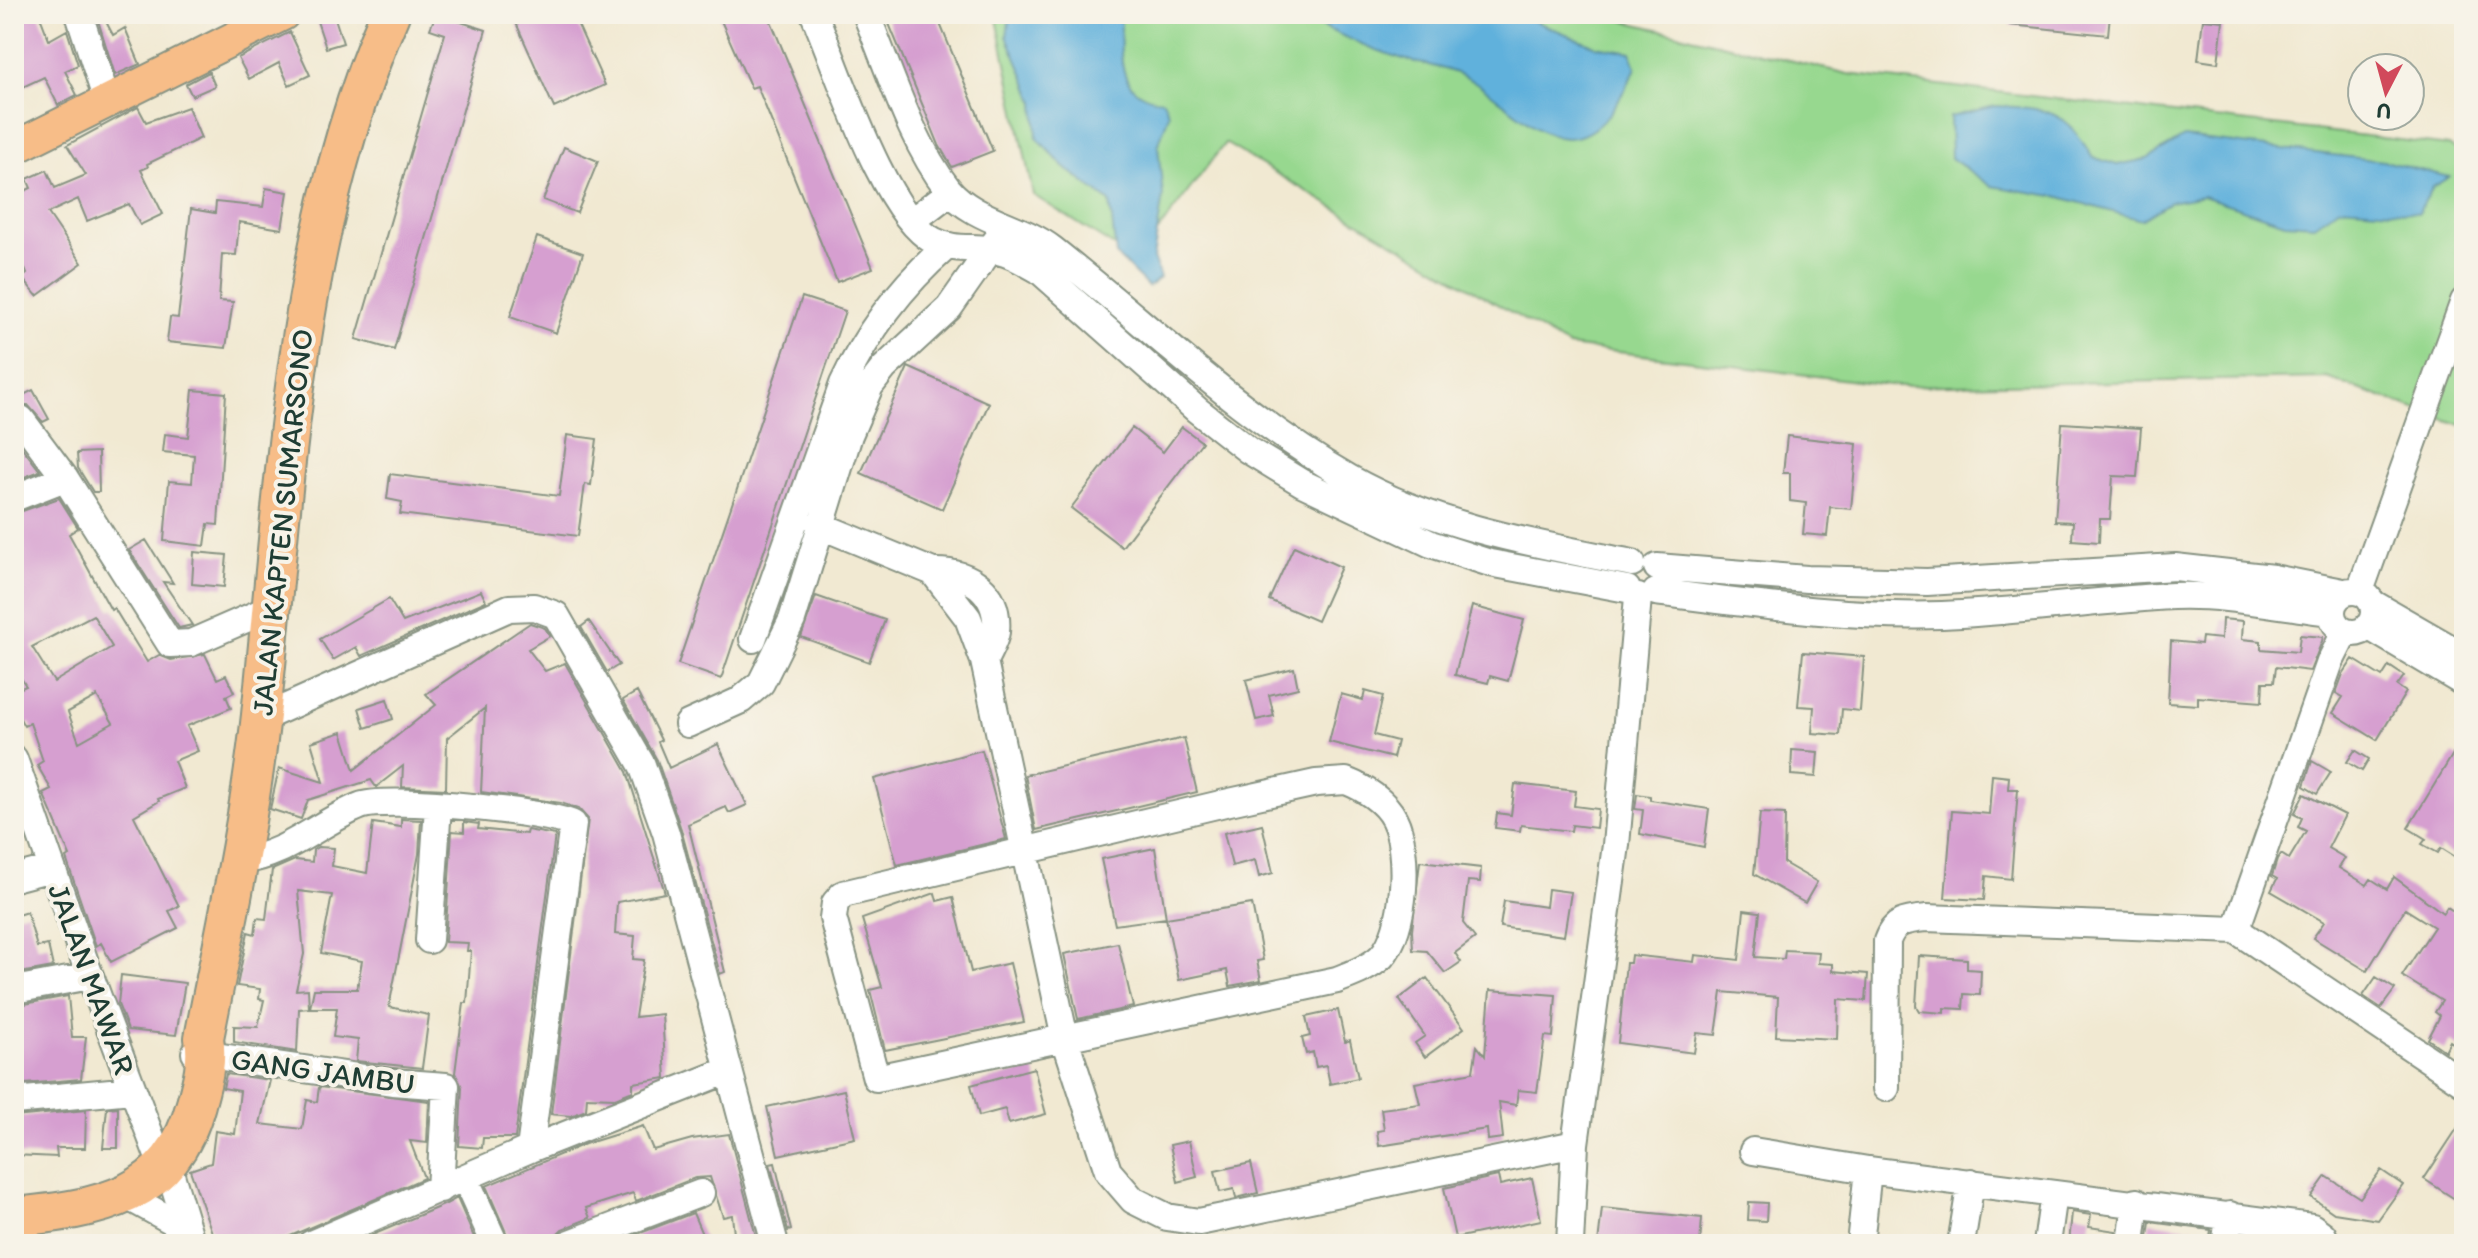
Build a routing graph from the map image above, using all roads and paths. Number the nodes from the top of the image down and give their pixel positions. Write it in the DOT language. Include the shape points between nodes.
graph roads {
  1 [pos="79,14"];
  2 [pos="390,14"];
  3 [pos="866,14"];
  4 [pos="281,15"];
  5 [pos="816,15"];
  6 [pos="107,101"];
  7 [pos="14,148"];
  8 [pos="950,192"];
  9 [pos="912,221"];
  10 [pos="1011,227"];
  11 [pos="946,247"];
  12 [pos="989,249"];
  13 [pos="2464,301"];
  14 [pos="21,419"];
  15 [pos="65,478"];
  16 [pos="14,498"];
  17 [pos="819,525"];
  18 [pos="1642,582"];
  19 [pos="271,608"];
  20 [pos="2353,609"];
  21 [pos="753,639"];
  22 [pos="2464,656"];
  23 [pos="2464,683"];
  24 [pos="260,719"];
  25 [pos="688,724"];
  26 [pos="17,776"];
  27 [pos="438,806"];
  28 [pos="1024,851"];
  29 [pos="238,861"];
  30 [pos="52,868"];
  31 [pos="14,878"];
  32 [pos="2236,930"];
  33 [pos="429,940"];
  34 [pos="90,976"];
  35 [pos="14,990"];
  36 [pos="1065,1039"];
  37 [pos="202,1049"];
  38 [pos="729,1070"];
  39 [pos="2464,1083"];
  40 [pos="1886,1088"];
  41 [pos="132,1090"];
  42 [pos="14,1101"];
  43 [pos="1575,1144"];
  44 [pos="530,1149"];
  45 [pos="1753,1151"];
  46 [pos="162,1159"];
  47 [pos="1868,1170"];
  48 [pos="466,1180"];
  49 [pos="1971,1182"];
  50 [pos="440,1189"];
  51 [pos="701,1193"];
  52 [pos="2054,1194"];
  53 [pos="125,1195"];
  54 [pos="2136,1202"];
  55 [pos="2230,1215"];
  56 [pos="19,1221"];
  57 [pos="189,1236"];
  58 [pos="311,1244"];
  59 [pos="495,1244"];
  60 [pos="568,1244"];
  61 [pos="775,1244"];
  62 [pos="1570,1244"];
  63 [pos="1860,1244"];
  64 [pos="1961,1244"];
  65 [pos="2047,1244"];
  66 [pos="2131,1244"];
  67 [pos="2225,1244"];
  68 [pos="2326,1244"];
  1 -- 6 [label="street"];
  2 -- 19 [label="highway, JALAN KAPTEN SUMARSONO" via="344,146 303,325"];
  3 -- 8 [label="street" via="920,140"];
  4 -- 6 [label="main road"];
  5 -- 9 [label="street" via="889,192"];
  6 -- 7 [label="main road"];
  8 -- 9 [label="street"];
  8 -- 10 [label="street"];
  9 -- 11 [label="street"];
  10 -- 12 [label="street"];
  10 -- 18 [label="street" via="1048,246 1267,425 1350,479 1497,536"];
  11 -- 12 [label="street"];
  11 -- 21 [label="street" via="905,286 859,350"];
  12 -- 17 [label="street" via="949,308 870,386"];
  12 -- 18 [label="street" via="1039,270 1197,410 1302,483 1461,554 1587,584"];
  13 -- 20 [label="street"];
  14 -- 15 [label="street"];
  15 -- 16 [label="street"];
  15 -- 19 [label="street" via="170,644 191,643"];
  17 -- 25 [label="street" via="792,620 761,683 741,700"];
  17 -- 28 [label="street" via="933,572 975,580 994,607 996,633 984,661"];
  18 -- 20 [label="street" via="1927,582 2175,567 2273,578"];
  18 -- 43 [label="street" via="1616,845"];
  19 -- 24 [label="highway, JALAN KAPTEN SUMARSONO"];
  20 -- 22 [label="street"];
  20 -- 23 [label="street"];
  20 -- 32 [label="street"];
  24 -- 29 [label="highway, JALAN KAPTEN SUMARSONO"];
  24 -- 38 [label="street" via="509,608 534,607 556,615 642,765 666,833"];
  26 -- 30 [label="street, JALAN MAWAR"];
  27 -- 29 [label="street" via="371,802 274,854"];
  27 -- 33 [label="street"];
  27 -- 44 [label="street" via="510,812 574,826"];
  28 -- 36 [label="street"];
  28 -- 36 [label="street" via="843,894 833,918 876,1078"];
  28 -- 36 [label="street" via="1301,786 1346,781 1366,789 1394,818 1405,858 1397,928 1384,954 1371,965 1337,980"];
  29 -- 37 [label="highway, JALAN KAPTEN SUMARSONO"];
  30 -- 31 [label="street"];
  30 -- 34 [label="street, JALAN MAWAR"];
  32 -- 39 [label="street"];
  32 -- 40 [label="street" via="1902,921 1890,932 1886,948"];
  34 -- 35 [label="street"];
  34 -- 41 [label="street, JALAN MAWAR"];
  36 -- 43 [label="street" via="1116,1184 1133,1200 1183,1221 1199,1222"];
  37 -- 46 [label="highway, JALAN KAPTEN SUMARSONO"];
  37 -- 50 [label="street, GANG JAMBU" via="392,1082 446,1086"];
  38 -- 44 [label="street"];
  38 -- 61 [label="street"];
  41 -- 42 [label="street"];
  41 -- 46 [label="street, JALAN MAWAR"];
  43 -- 62 [label="street"];
  44 -- 48 [label="street"];
  45 -- 47 [label="street"];
  46 -- 53 [label="highway, JALAN KAPTEN SUMARSONO"];
  46 -- 56 [label="highway, JALAN KAPTEN SUMARSONO"];
  46 -- 57 [label="street"];
  47 -- 49 [label="street"];
  47 -- 63 [label="street"];
  48 -- 50 [label="street"];
  48 -- 59 [label="street"];
  49 -- 52 [label="street"];
  49 -- 64 [label="street"];
  50 -- 58 [label="street"];
  51 -- 60 [label="street"];
  52 -- 54 [label="street"];
  52 -- 65 [label="street"];
  53 -- 56 [label="highway, JALAN KAPTEN SUMARSONO"];
  53 -- 57 [label="street"];
  54 -- 55 [label="street"];
  54 -- 66 [label="street"];
  55 -- 67 [label="street"];
  55 -- 68 [label="street" via="2312,1227"];
}
